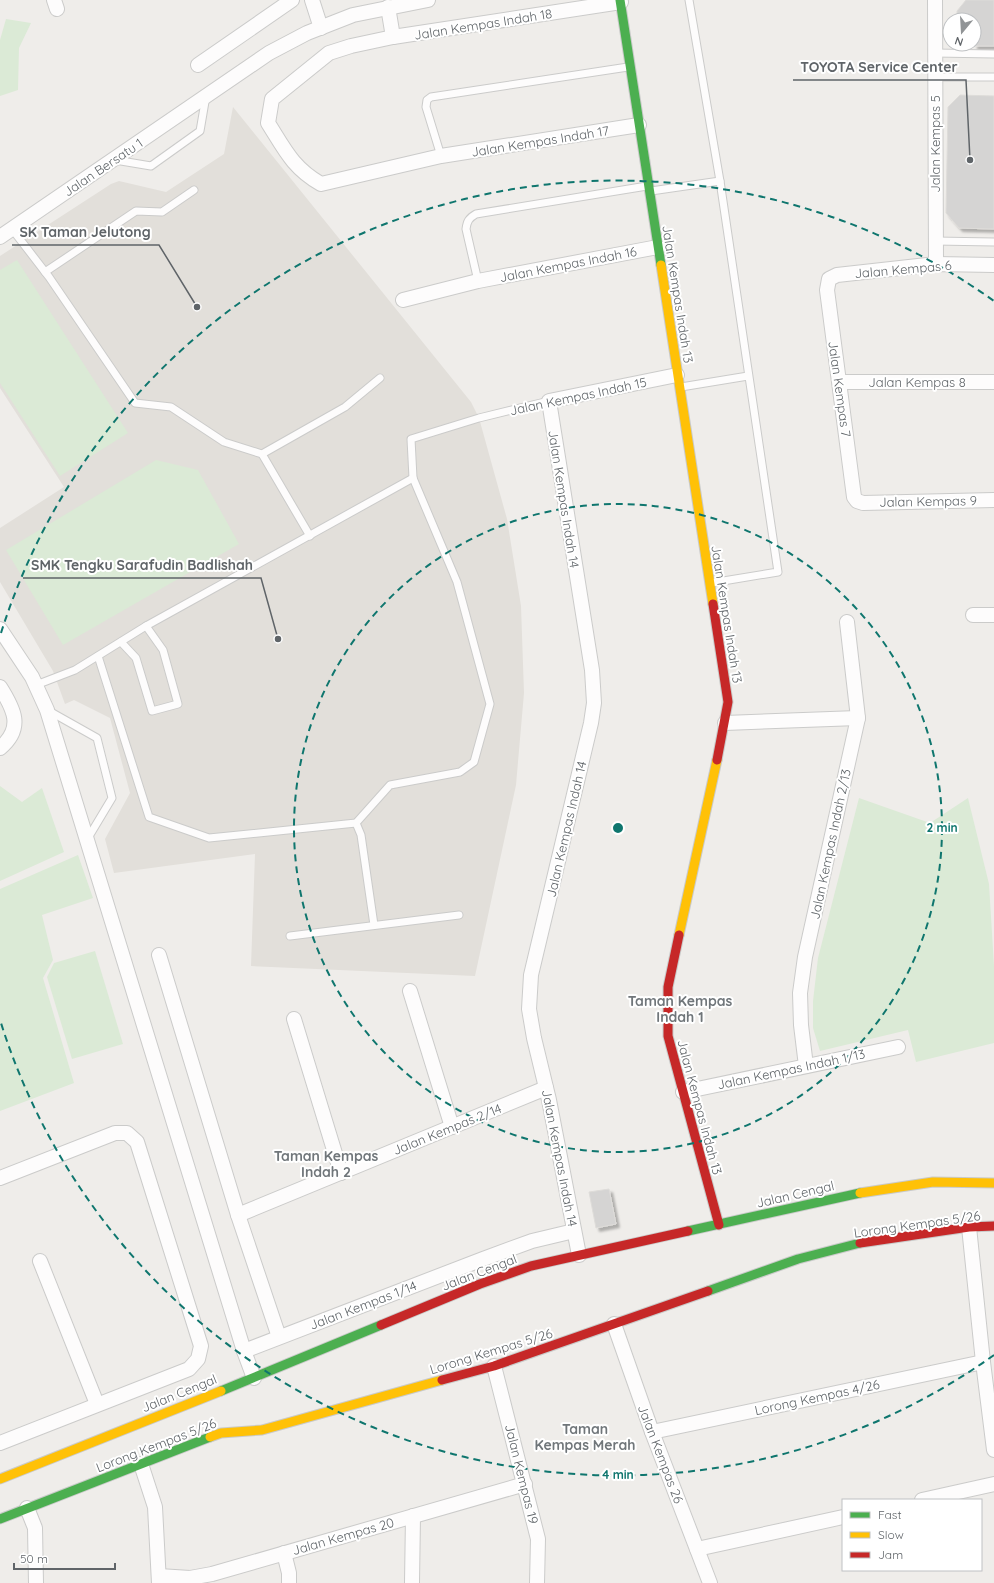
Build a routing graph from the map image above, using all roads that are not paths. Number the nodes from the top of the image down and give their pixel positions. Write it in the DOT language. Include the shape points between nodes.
graph roads {
  1 [pos="292,0"];
  2 [pos="312,0"];
  3 [pos="428,0"];
  4 [pos="690,0"];
  5 [pos="935,0"];
  6 [pos="620,1"];
  7 [pos="388,7"];
  8 [pos="321,28"];
  9 [pos="393,38"];
  10 [pos="935,53"];
  11 [pos="994,54"];
  12 [pos="198,64"];
  13 [pos="631,67"];
  14 [pos="935,77"];
  15 [pos="994,77"];
  16 [pos="206,96"];
  17 [pos="640,125"];
  18 [pos="442,156"];
  19 [pos="114,159"];
  20 [pos="720,181"];
  21 [pos="649,189"];
  22 [pos="194,190"];
  23 [pos="12,229"];
  24 [pos="0,237"];
  25 [pos="936,241"];
  26 [pos="994,242"];
  27 [pos="658,247"];
  28 [pos="936,264"];
  29 [pos="994,265"];
  30 [pos="45,272"];
  31 [pos="837,274"];
  32 [pos="478,281"];
  33 [pos="403,300"];
  34 [pos="748,376"];
  35 [pos="380,378"];
  36 [pos="678,381"];
  37 [pos="840,382"];
  38 [pos="994,382"];
  39 [pos="549,401"];
  40 [pos="262,454"];
  41 [pos="413,478"];
  42 [pos="994,500"];
  43 [pos="863,503"];
  44 [pos="310,536"];
  45 [pos="709,583"];
  46 [pos="994,614"];
  47 [pos="973,615"];
  48 [pos="847,622"];
  49 [pos="146,626"];
  50 [pos="0,629"];
  51 [pos="121,642"];
  52 [pos="98,656"];
  53 [pos="36,685"];
  54 [pos="0,687"];
  55 [pos="47,710"];
  56 [pos="858,718"];
  57 [pos="725,723"];
  58 [pos="0,748"];
  59 [pos="356,823"];
  60 [pos="88,838"];
  61 [pos="459,915"];
  62 [pos="374,925"];
  63 [pos="290,936"];
  64 [pos="159,955"];
  65 [pos="410,992"];
  66 [pos="294,1019"];
  67 [pos="898,1047"];
  68 [pos="806,1066"];
  69 [pos="546,1088"];
  70 [pos="683,1092"];
  71 [pos="452,1127"];
  72 [pos="341,1173"];
  73 [pos="0,1178"];
  74 [pos="994,1183"];
  75 [pos="238,1215"];
  76 [pos="719,1225"];
  77 [pos="994,1226"];
  78 [pos="969,1227"];
  79 [pos="574,1231"];
  80 [pos="579,1255"];
  81 [pos="40,1260"];
  82 [pos="614,1324"];
  83 [pos="279,1337"];
  84 [pos="244,1351"];
  85 [pos="983,1362"];
  86 [pos="494,1366"];
  87 [pos="254,1378"];
  88 [pos="97,1404"];
  89 [pos="652,1432"];
  90 [pos="0,1443"];
  91 [pos="994,1450"];
  92 [pos="141,1464"];
  93 [pos="0,1480"];
  94 [pos="525,1484"];
  95 [pos="994,1484"];
  96 [pos="926,1499"];
  97 [pos="27,1508"];
  98 [pos="1,1515"];
  99 [pos="413,1516"];
  100 [pos="842,1517"];
  101 [pos="697,1549"];
  102 [pos="284,1553"];
  103 [pos="159,1580"];
  104 [pos="36,1583"];
  105 [pos="289,1583"];
  106 [pos="412,1583"];
  107 [pos="537,1583"];
  108 [pos="710,1583"];
  1 -- 12 [label="street"];
  2 -- 8 [label="street"];
  3 -- 7 [label="street, Jalan Bersatu 1"];
  4 -- 20 [label="lane"];
  5 -- 10 [label="street, Jalan Kempas 5"];
  6 -- 9 [label="street, Jalan Kempas Indah 18"];
  6 -- 13 [label="street, Jalan Kempas Indah 13"];
  7 -- 8 [label="street, Jalan Bersatu 1" via="353,15"];
  7 -- 9 [label="street"];
  8 -- 16 [label="street, Jalan Bersatu 1" via="269,53"];
  9 -- 18 [label="street, Jalan Kempas Indah 18" via="329,53 272,99 268,123 305,175 321,184"];
  10 -- 11 [label="lane"];
  10 -- 14 [label="street, Jalan Kempas 5"];
  13 -- 17 [label="street, Jalan Kempas Indah 13"];
  13 -- 18 [label="lane" via="431,96 426,107"];
  14 -- 15 [label="lane"];
  14 -- 25 [label="street, Jalan Kempas 5"];
  16 -- 19 [label="street, Jalan Bersatu 1"];
  16 -- 19 [label="lane" via="200,131 151,166"];
  17 -- 18 [label="street, Jalan Kempas Indah 17"];
  17 -- 21 [label="street, Jalan Kempas Indah 13"];
  19 -- 23 [label="street, Jalan Bersatu 1"];
  20 -- 21 [label="lane"];
  20 -- 34 [label="lane"];
  21 -- 27 [label="street, Jalan Kempas Indah 13"];
  21 -- 32 [label="lane" via="476,214 470,217 466,229"];
  22 -- 30 [label="lane" via="162,212 136,211"];
  23 -- 24 [label="street, Jalan Bersatu 1"];
  23 -- 30 [label="lane"];
  25 -- 26 [label="lane"];
  25 -- 28 [label="street, Jalan Kempas 5"];
  27 -- 32 [label="street, Jalan Kempas Indah 16"];
  27 -- 36 [label="street, Jalan Kempas Indah 13"];
  28 -- 29 [label="street, Jalan Kempas 6"];
  28 -- 31 [label="street, Jalan Kempas 6"];
  30 -- 40 [label="lane" via="135,403 171,407 224,442"];
  31 -- 37 [label="street, Jalan Kempas 7" via="829,279 827,290"];
  32 -- 33 [label="street, Jalan Kempas Indah 16"];
  34 -- 36 [label="lane"];
  34 -- 45 [label="lane" via="778,572"];
  35 -- 40 [label="lane" via="344,407"];
  36 -- 39 [label="street, Jalan Kempas Indah 15"];
  36 -- 45 [label="street, Jalan Kempas Indah 13"];
  37 -- 38 [label="street, Jalan Kempas 8"];
  37 -- 43 [label="street, Jalan Kempas 7" via="854,497"];
  39 -- 41 [label="lane, Jalan Kempas Indah 15" via="479,418 411,439"];
  39 -- 69 [label="street, Jalan Kempas Indah 14" via="592,670 594,703 531,975 530,1009"];
  40 -- 44 [label="lane"];
  41 -- 44 [label="lane"];
  41 -- 59 [label="lane" via="456,582 490,704 474,762 460,772 390,785"];
  42 -- 43 [label="street, Jalan Kempas 9"];
  44 -- 49 [label="lane"];
  45 -- 57 [label="street, Jalan Kempas Indah 13" via="728,702"];
  46 -- 47 [label="street"];
  48 -- 56 [label="street, Jalan Kempas Indah 2/13"];
  49 -- 51 [label="lane"];
  49 -- 51 [label="lane" via="163,650 178,704 152,710 136,658"];
  50 -- 53 [label="street"];
  51 -- 52 [label="lane"];
  52 -- 53 [label="lane" via="75,670"];
  52 -- 59 [label="lane" via="149,817 209,838"];
  53 -- 55 [label="street"];
  54 -- 58 [label="street" via="12,707 14,725 12,736"];
  55 -- 60 [label="street"];
  55 -- 60 [label="lane" via="97,738 112,798"];
  56 -- 57 [label="street"];
  56 -- 68 [label="street, Jalan Kempas Indah 2/13" via="804,964 800,993"];
  57 -- 70 [label="street, Jalan Kempas Indah 13" via="668,987 668,1036"];
  59 -- 62 [label="lane" via="361,835"];
  60 -- 84 [label="street" via="151,1053"];
  61 -- 62 [label="lane"];
  62 -- 63 [label="lane"];
  64 -- 75 [label="street"];
  65 -- 71 [label="street"];
  66 -- 72 [label="street"];
  67 -- 68 [label="street, Jalan Kempas Indah 1/13"];
  68 -- 70 [label="street, Jalan Kempas Indah 1/13"];
  69 -- 71 [label="street, Jalan Kempas 2/14"];
  69 -- 79 [label="street, Jalan Kempas Indah 14"];
  70 -- 76 [label="street, Jalan Kempas Indah 13"];
  71 -- 72 [label="street, Jalan Kempas 2/14"];
  72 -- 75 [label="street, Jalan Kempas 2/14"];
  73 -- 88 [label="street" via="115,1133 127,1133 136,1142 201,1346 198,1359 188,1369"];
  74 -- 76 [label="street, Jalan Cengal" via="902,1185"];
  75 -- 83 [label="street"];
  76 -- 80 [label="street, Jalan Cengal"];
  77 -- 78 [label="street, Lorong Kempas 5/26"];
  78 -- 82 [label="street, Lorong Kempas 5/26" via="874,1240 798,1259"];
  78 -- 85 [label="street"];
  79 -- 80 [label="street, Jalan Kempas Indah 14"];
  79 -- 83 [label="street, Jalan Kempas 1/14" via="532,1241 483,1258"];
  80 -- 87 [label="street, Jalan Cengal" via="531,1266 480,1284"];
  81 -- 88 [label="street"];
  82 -- 86 [label="street, Lorong Kempas 5/26"];
  82 -- 89 [label="street, Jalan Kempas 26"];
  83 -- 84 [label="street, Jalan Kempas 1/14"];
  84 -- 87 [label="street"];
  85 -- 89 [label="street, Lorong Kempas 4/26"];
  85 -- 91 [label="street"];
  86 -- 92 [label="street, Lorong Kempas 5/26" via="262,1430 221,1432"];
  86 -- 94 [label="street, Jalan Kempas 19"];
  87 -- 93 [label="street, Jalan Cengal"];
  88 -- 90 [label="street"];
  89 -- 101 [label="street, Jalan Kempas 26"];
  92 -- 97 [label="street, Lorong Kempas 5/26"];
  92 -- 103 [label="street" via="155,1507"];
  94 -- 99 [label="street, Jalan Kempas 20"];
  94 -- 107 [label="street, Jalan Kempas 19" via="538,1539"];
  95 -- 96 [label="street"];
  97 -- 98 [label="street, Lorong Kempas 5/26"];
  97 -- 104 [label="street" via="35,1528"];
  99 -- 102 [label="street, Jalan Kempas 20"];
  99 -- 106 [label="street"];
  100 -- 101 [label="street"];
  101 -- 108 [label="street, Jalan Kempas 26"];
  102 -- 103 [label="street, Jalan Kempas 20" via="212,1574"];
  102 -- 105 [label="street"];
}
